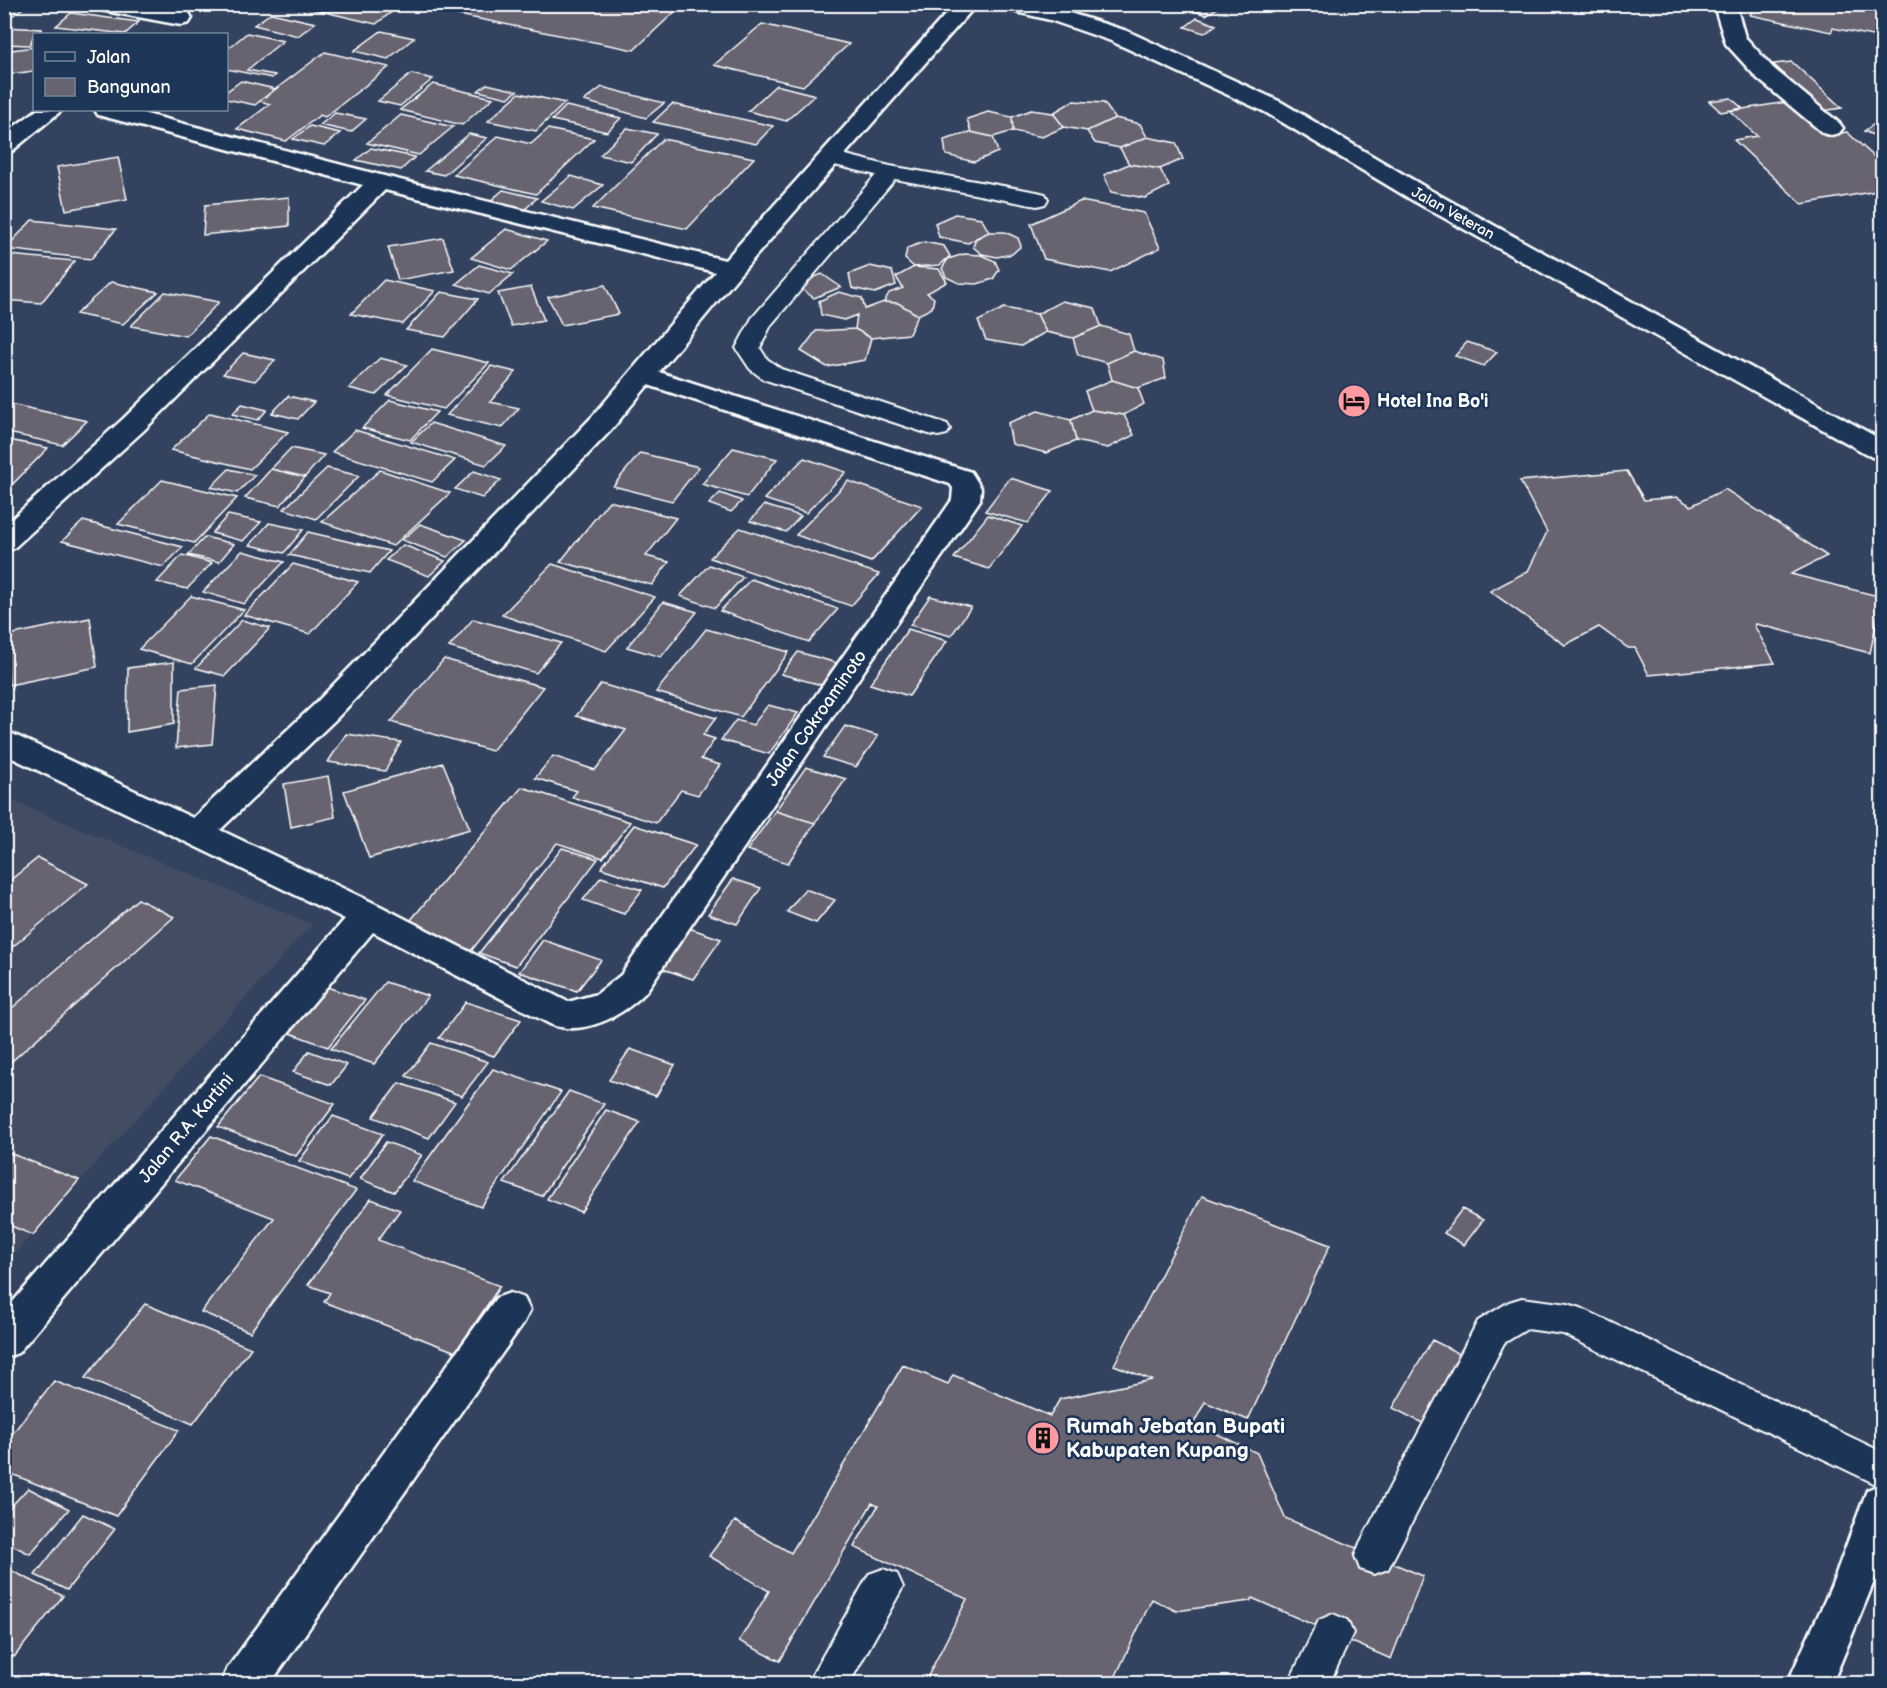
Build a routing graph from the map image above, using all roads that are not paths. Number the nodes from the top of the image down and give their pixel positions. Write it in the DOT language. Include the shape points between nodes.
graph roads {
  1 [pos="100,4"];
  2 [pos="967,4"];
  3 [pos="1012,4"];
  4 [pos="1728,4"];
  5 [pos="190,11"];
  6 [pos="158,33"];
  7 [pos="50,111"];
  8 [pos="110,111"];
  9 [pos="1831,128"];
  10 [pos="4,146"];
  11 [pos="830,157"];
  12 [pos="890,172"];
  13 [pos="380,182"];
  14 [pos="1037,199"];
  15 [pos="731,269"];
  16 [pos="643,375"];
  17 [pos="938,429"];
  18 [pos="1882,451"];
  19 [pos="4,542"];
  20 [pos="4,741"];
  21 [pos="197,833"];
  22 [pos="368,915"];
  23 [pos="510,1310"];
  24 [pos="4,1341"];
  25 [pos="1882,1470"];
  26 [pos="1882,1503"];
  27 [pos="1374,1556"];
  28 [pos="884,1587"];
  29 [pos="1333,1633"];
  30 [pos="243,1683"];
  31 [pos="827,1683"];
  32 [pos="1308,1683"];
  33 [pos="1809,1683"];
  1 -- 5 [label="street"];
  2 -- 11 [label="street"];
  3 -- 18 [label="street, Jalan Veteran" via="1119,36 1273,106 1420,195"];
  4 -- 9 [label="street" via="1734,39"];
  5 -- 6 [label="street"];
  7 -- 10 [label="street"];
  8 -- 13 [label="street"];
  11 -- 12 [label="lane"];
  11 -- 15 [label="street"];
  12 -- 14 [label="lane"];
  12 -- 17 [label="lane" via="760,323 748,348 758,364 772,374"];
  13 -- 15 [label="street"];
  13 -- 19 [label="street" via="133,425"];
  15 -- 16 [label="street"];
  16 -- 21 [label="street" via="602,423 326,711"];
  16 -- 22 [label="street, Jalan Cokroaminoto" via="961,478 968,488 966,500 633,984 615,1002 596,1011 564,1016"];
  20 -- 21 [label="street, Jalan Cokroaminoto"];
  21 -- 22 [label="street, Jalan Cokroaminoto"];
  22 -- 24 [label="street, Jalan R.A. Kartini"];
  23 -- 30 [label="street"];
  25 -- 27 [label="lane" via="1568,1319 1522,1313 1491,1332"];
  26 -- 33 [label="street" via="1852,1588"];
  28 -- 31 [label="lane"];
  29 -- 32 [label="lane"];
}
